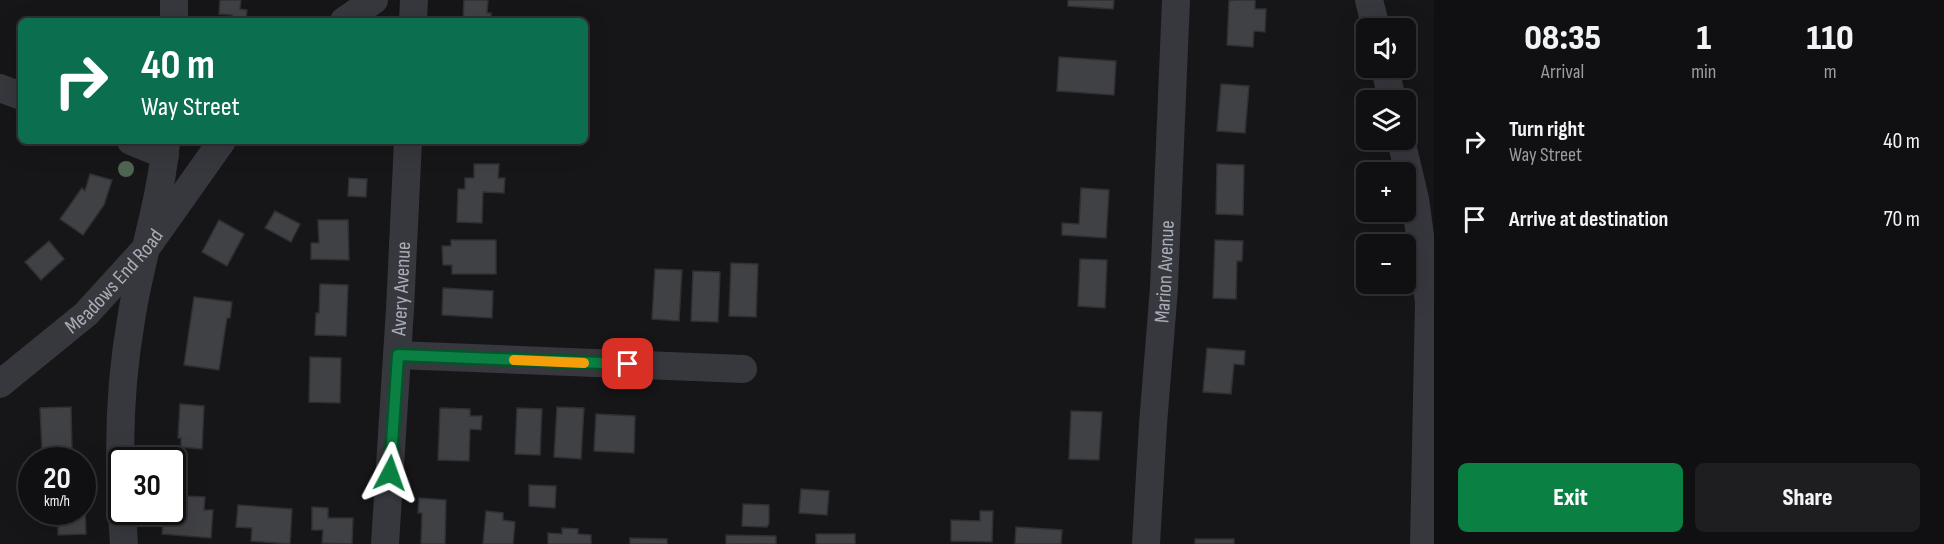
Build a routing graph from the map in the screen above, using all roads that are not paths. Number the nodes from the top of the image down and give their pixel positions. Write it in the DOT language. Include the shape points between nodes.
graph roads {
  1 [pos="174,0"];
  2 [pos="374,0"];
  3 [pos="414,0"];
  4 [pos="1176,0"];
  5 [pos="1369,0"];
  6 [pos="174,18"];
  7 [pos="348,18"];
  8 [pos="413,18"];
  9 [pos="1374,18"];
  10 [pos="0,88"];
  11 [pos="18,95"];
  12 [pos="146,144"];
  13 [pos="220,144"];
  14 [pos="408,144"];
  15 [pos="165,148"];
  16 [pos="1403,150"];
  17 [pos="147,247"];
  18 [pos="398,355"];
  19 [pos="743,369"];
  20 [pos="0,384"];
  21 [pos="121,447"];
  22 [pos="123,525"];
  23 [pos="124,544"];
  24 [pos="385,544"];
  25 [pos="1146,544"];
  26 [pos="1424,544"];
  1 -- 6 [label="street"];
  2 -- 7 [label="street"];
  3 -- 8 [label="street"];
  4 -- 25 [label="street, Marion Avenue" via="1164,288"];
  5 -- 9 [label="street"];
  10 -- 11 [label="street"];
  12 -- 15 [label="street"];
  13 -- 17 [label="street"];
  14 -- 18 [label="street, Avery Avenue"];
  15 -- 17 [label="street, Meadows End Road"];
  16 -- 26 [label="street" via="1415,199 1429,302"];
  17 -- 20 [label="street, Meadows End Road" via="86,314"];
  17 -- 21 [label="street" via="124,369"];
  18 -- 19 [label="street"];
  18 -- 24 [label="street, Avery Avenue"];
  22 -- 23 [label="street"];
}
